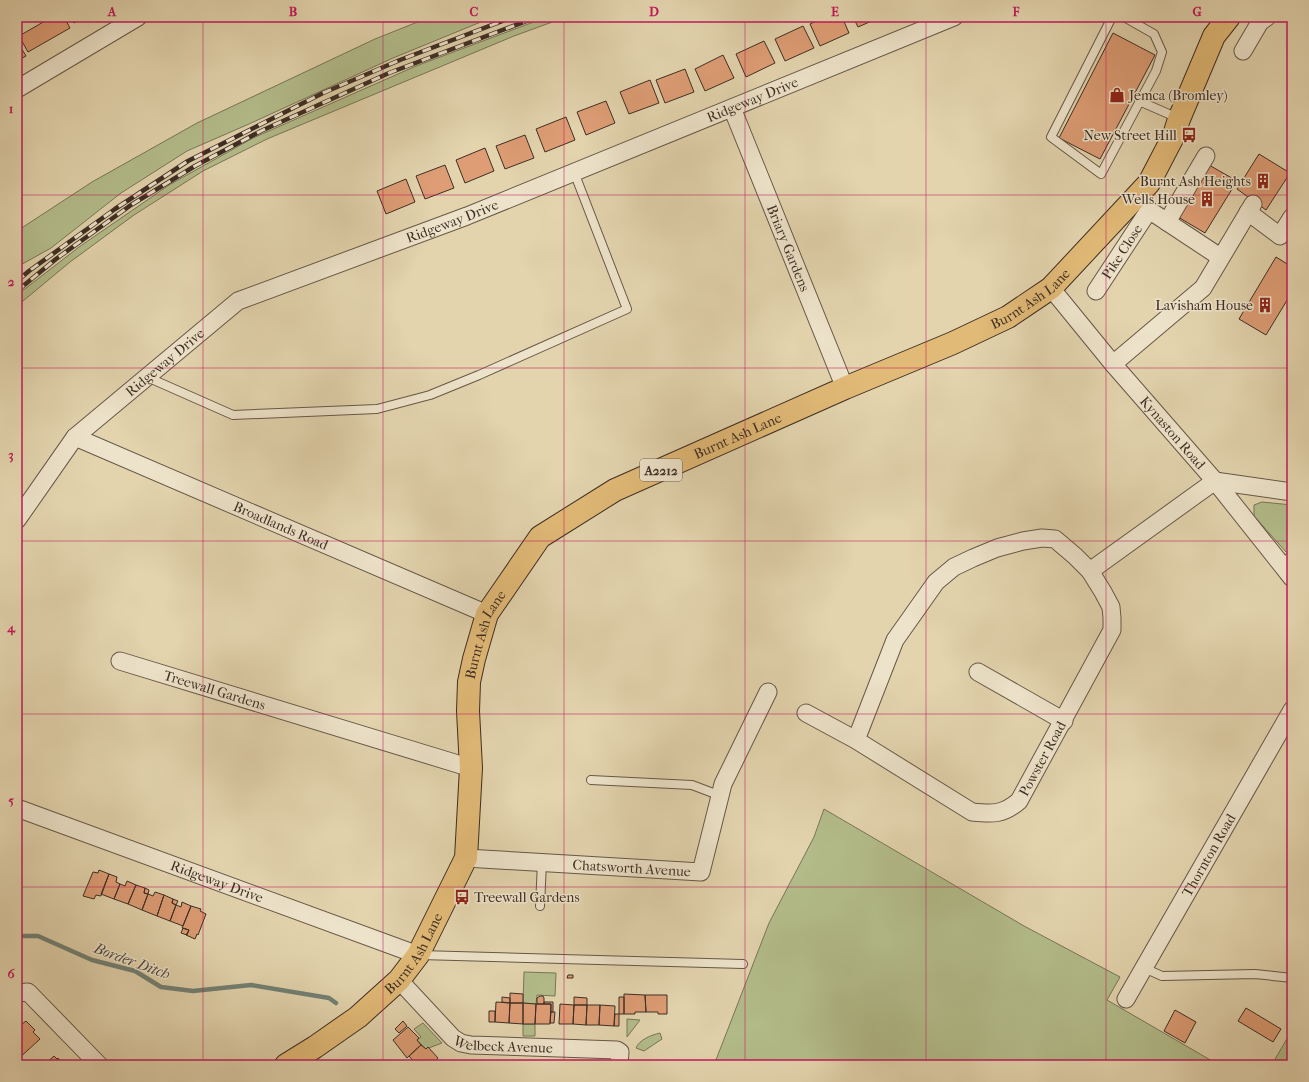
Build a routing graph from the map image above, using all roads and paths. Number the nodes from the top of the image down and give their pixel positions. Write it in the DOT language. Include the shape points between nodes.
graph roads {
  1 [pos="138,17"];
  2 [pos="954,17"];
  3 [pos="1112,17"];
  4 [pos="1124,17"];
  5 [pos="1229,17"];
  6 [pos="1260,19"];
  7 [pos="1243,51"];
  8 [pos="17,88"];
  9 [pos="1139,101"];
  10 [pos="732,108"];
  11 [pos="1179,119"];
  12 [pos="1206,156"];
  13 [pos="574,172"];
  14 [pos="1292,217"];
  15 [pos="1167,222"];
  16 [pos="1286,236"];
  17 [pos="1220,257"];
  18 [pos="1051,288"];
  19 [pos="1096,291"];
  20 [pos="1113,364"];
  21 [pos="147,377"];
  22 [pos="845,388"];
  23 [pos="75,438"];
  24 [pos="1215,481"];
  25 [pos="1292,492"];
  26 [pos="17,520"];
  27 [pos="1286,560"];
  28 [pos="1090,571"];
  29 [pos="1292,578"];
  30 [pos="487,614"];
  31 [pos="120,661"];
  32 [pos="978,672"];
  33 [pos="768,692"];
  34 [pos="1292,710"];
  35 [pos="806,713"];
  36 [pos="1064,721"];
  37 [pos="856,740"];
  38 [pos="470,768"];
  39 [pos="590,780"];
  40 [pos="721,796"];
  41 [pos="17,808"];
  42 [pos="466,858"];
  43 [pos="542,862"];
  44 [pos="540,906"];
  45 [pos="418,955"];
  46 [pos="743,964"];
  47 [pos="1144,968"];
  48 [pos="1292,978"];
  49 [pos="399,980"];
  50 [pos="17,993"];
  51 [pos="1126,999"];
  52 [pos="99,1065"];
  53 [pos="286,1065"];
  54 [pos="619,1065"];
  1 -- 8 [label="street"];
  2 -- 10 [label="street, Ridgeway Drive"];
  3 -- 9 [label="lane" via="1051,137 1101,174"];
  4 -- 9 [label="lane" via="1154,34 1162,52 1156,71"];
  5 -- 11 [label="main road, Burnt Ash Lane / A2212" via="1214,36"];
  6 -- 7 [label="street"];
  9 -- 11 [label="lane"];
  10 -- 13 [label="street, Ridgeway Drive"];
  10 -- 22 [label="street, Briary Gardens"];
  11 -- 18 [label="main road, Burnt Ash Lane / A2212" via="1174,135 1149,183"];
  12 -- 15 [label="street"];
  13 -- 21 [label="street, Ridgeway Drive" via="467,216 238,301"];
  13 -- 21 [label="lane" via="627,309 430,395 377,410 233,414"];
  14 -- 16 [label="street"];
  15 -- 17 [label="street, Pike Close"];
  15 -- 19 [label="street, Pike Close" via="1149,210"];
  16 -- 17 [label="street" via="1250,208"];
  17 -- 20 [label="street" via="1203,288"];
  18 -- 20 [label="street, Kynaston Road"];
  18 -- 22 [label="main road, Burnt Ash Lane / A2212" via="1008,317"];
  20 -- 24 [label="street, Kynaston Road"];
  21 -- 23 [label="street, Ridgeway Drive"];
  22 -- 30 [label="main road, Burnt Ash Lane / A2212" via="615,490 540,537"];
  23 -- 26 [label="street, Ridgeway Drive"];
  23 -- 30 [label="street, Broadlands Road"];
  24 -- 25 [label="street"];
  24 -- 27 [label="street, Kynaston Road"];
  24 -- 28 [label="street"];
  27 -- 29 [label="street, Kynaston Road"];
  28 -- 36 [label="street, Powster Road" via="1111,607 1112,630"];
  28 -- 37 [label="street, Powster Road" via="1055,539 1042,538 997,548 954,567 936,582 895,640"];
  30 -- 38 [label="main road, Burnt Ash Lane / A2212" via="469,682"];
  31 -- 38 [label="street, Treewall Gardens"];
  32 -- 36 [label="street"];
  33 -- 40 [label="street, Chatsworth Avenue" via="723,784"];
  34 -- 47 [label="street, Thornton Road"];
  35 -- 37 [label="street, Powster Road"];
  36 -- 37 [label="street, Powster Road" via="1019,801 1010,809 990,814 972,812"];
  38 -- 42 [label="main road, Burnt Ash Lane / A2212"];
  39 -- 40 [label="lane" via="692,785"];
  40 -- 43 [label="street, Chatsworth Avenue" via="702,872"];
  41 -- 45 [label="street, Ridgeway Drive"];
  42 -- 43 [label="street, Chatsworth Avenue"];
  42 -- 45 [label="main road, Burnt Ash Lane / A2212"];
  43 -- 44 [label="lane"];
  45 -- 46 [label="lane"];
  45 -- 49 [label="main road, Burnt Ash Lane / A2212"];
  47 -- 48 [label="lane" via="1162,976 1255,974"];
  47 -- 51 [label="street, Thornton Road"];
  49 -- 53 [label="main road, Burnt Ash Lane / A2212" via="358,1017"];
  49 -- 54 [label="street, Welbeck Avenue" via="453,1038 461,1043 617,1050 620,1052"];
  50 -- 52 [label="street" via="28,992"];
}
